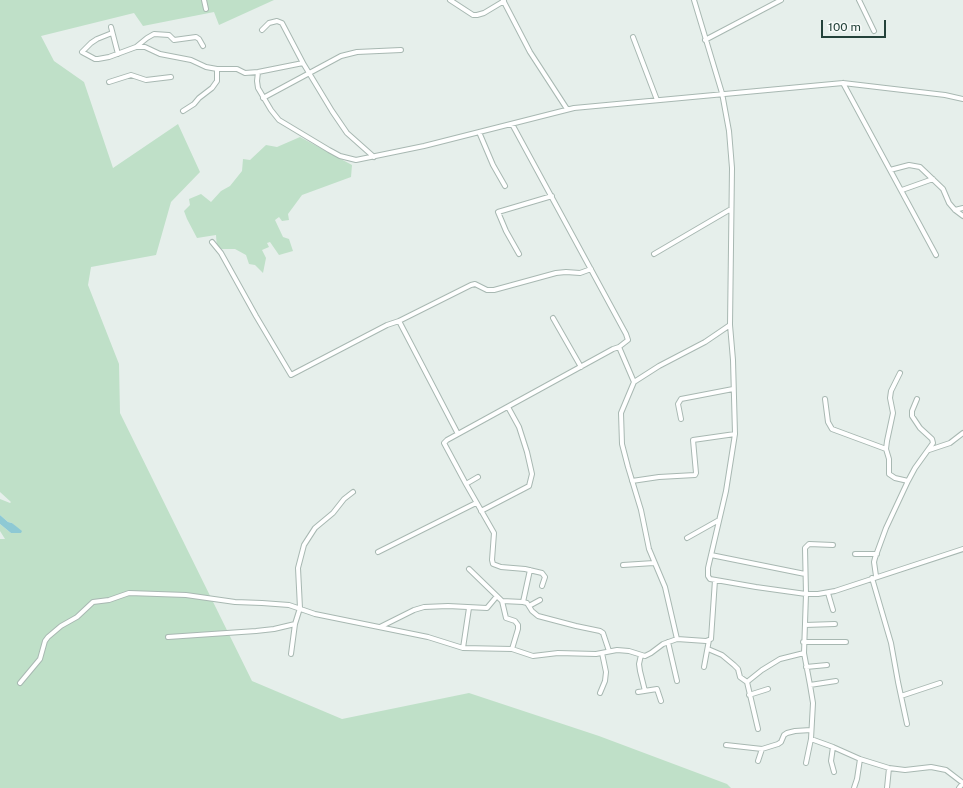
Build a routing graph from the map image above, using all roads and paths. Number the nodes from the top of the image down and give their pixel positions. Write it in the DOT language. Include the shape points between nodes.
graph roads {
  1 [pos="204,0"];
  2 [pos="450,0"];
  3 [pos="694,0"];
  4 [pos="781,0"];
  5 [pos="858,0"];
  6 [pos="503,1"];
  7 [pos="206,9"];
  8 [pos="111,27"];
  9 [pos="262,30"];
  10 [pos="874,31"];
  11 [pos="112,33"];
  12 [pos="634,36"];
  13 [pos="705,40"];
  14 [pos="204,46"];
  15 [pos="136,47"];
  16 [pos="402,50"];
  17 [pos="118,54"];
  18 [pos="303,63"];
  19 [pos="217,69"];
  20 [pos="258,72"];
  21 [pos="310,72"];
  22 [pos="170,77"];
  23 [pos="109,82"];
  24 [pos="843,83"];
  25 [pos="722,93"];
  26 [pos="263,98"];
  27 [pos="963,99"];
  28 [pos="657,100"];
  29 [pos="566,109"];
  30 [pos="183,111"];
  31 [pos="512,124"];
  32 [pos="479,132"];
  33 [pos="374,157"];
  34 [pos="890,170"];
  35 [pos="933,179"];
  36 [pos="505,186"];
  37 [pos="902,190"];
  38 [pos="552,196"];
  39 [pos="963,208"];
  40 [pos="731,209"];
  41 [pos="955,210"];
  42 [pos="963,216"];
  43 [pos="212,242"];
  44 [pos="519,254"];
  45 [pos="654,254"];
  46 [pos="936,255"];
  47 [pos="591,269"];
  48 [pos="553,318"];
  49 [pos="398,321"];
  50 [pos="730,325"];
  51 [pos="619,347"];
  52 [pos="581,367"];
  53 [pos="900,373"];
  54 [pos="634,382"];
  55 [pos="733,389"];
  56 [pos="825,399"];
  57 [pos="917,399"];
  58 [pos="508,407"];
  59 [pos="681,419"];
  60 [pos="963,433"];
  61 [pos="458,434"];
  62 [pos="735,434"];
  63 [pos="886,449"];
  64 [pos="929,450"];
  65 [pos="478,477"];
  66 [pos="632,481"];
  67 [pos="908,481"];
  68 [pos="466,484"];
  69 [pos="353,492"];
  70 [pos="476,503"];
  71 [pos="481,511"];
  72 [pos="719,520"];
  73 [pos="687,538"];
  74 [pos="833,544"];
  75 [pos="963,549"];
  76 [pos="378,552"];
  77 [pos="855,554"];
  78 [pos="876,554"];
  79 [pos="711,555"];
  80 [pos="654,563"];
  81 [pos="623,565"];
  82 [pos="469,569"];
  83 [pos="530,570"];
  84 [pos="805,574"];
  85 [pos="874,577"];
  86 [pos="715,580"];
  87 [pos="542,586"];
  88 [pos="828,593"];
  89 [pos="806,594"];
  90 [pos="497,596"];
  91 [pos="540,600"];
  92 [pos="502,601"];
  93 [pos="523,602"];
  94 [pos="529,606"];
  95 [pos="300,608"];
  96 [pos="469,608"];
  97 [pos="833,610"];
  98 [pos="295,624"];
  99 [pos="835,624"];
  100 [pos="805,625"];
  101 [pos="380,627"];
  102 [pos="168,637"];
  103 [pos="677,639"];
  104 [pos="709,640"];
  105 [pos="668,642"];
  106 [pos="803,642"];
  107 [pos="846,642"];
  108 [pos="463,648"];
  109 [pos="708,648"];
  110 [pos="512,649"];
  111 [pos="609,651"];
  112 [pos="602,653"];
  113 [pos="804,653"];
  114 [pos="290,654"];
  115 [pos="641,655"];
  116 [pos="827,665"];
  117 [pos="806,666"];
  118 [pos="704,668"];
  119 [pos="677,681"];
  120 [pos="836,681"];
  121 [pos="747,682"];
  122 [pos="20,683"];
  123 [pos="940,683"];
  124 [pos="810,685"];
  125 [pos="768,689"];
  126 [pos="645,691"];
  127 [pos="638,692"];
  128 [pos="600,693"];
  129 [pos="749,695"];
  130 [pos="901,696"];
  131 [pos="661,701"];
  132 [pos="907,724"];
  133 [pos="758,729"];
  134 [pos="811,730"];
  135 [pos="811,739"];
  136 [pos="726,744"];
  137 [pos="833,747"];
  138 [pos="762,748"];
  139 [pos="860,759"];
  140 [pos="758,761"];
  141 [pos="806,763"];
  142 [pos="889,768"];
  143 [pos="834,772"];
  144 [pos="854,788"];
  145 [pos="887,788"];
  146 [pos="959,788"];
  1 -- 7 [label="street"];
  2 -- 6 [label="street" via="473,15 484,13"];
  3 -- 13 [label="street"];
  4 -- 13 [label="street"];
  5 -- 10 [label="street"];
  6 -- 29 [label="street" via="530,52"];
  8 -- 11 [label="street"];
  9 -- 18 [label="street" via="269,23 282,23"];
  11 -- 17 [label="street"];
  11 -- 17 [label="street" via="91,43 82,52 95,59"];
  12 -- 28 [label="street"];
  13 -- 25 [label="street"];
  14 -- 15 [label="street" via="196,37 174,40 169,34 154,34"];
  15 -- 17 [label="street"];
  15 -- 19 [label="street" via="147,47 164,55"];
  16 -- 21 [label="street" via="349,53"];
  18 -- 20 [label="street"];
  18 -- 21 [label="street"];
  19 -- 20 [label="street" via="233,68 245,73"];
  19 -- 30 [label="street" via="217,81 212,88"];
  20 -- 26 [label="street" via="257,85"];
  21 -- 26 [label="street"];
  21 -- 33 [label="street" via="347,133"];
  22 -- 23 [label="street" via="146,80 131,75"];
  24 -- 25 [label="street"];
  24 -- 27 [label="street"];
  24 -- 34 [label="street"];
  25 -- 28 [label="street"];
  25 -- 40 [label="street" via="731,149"];
  26 -- 33 [label="street" via="279,120 340,156 356,160"];
  28 -- 29 [label="street"];
  29 -- 31 [label="street"];
  31 -- 32 [label="street"];
  31 -- 38 [label="street"];
  32 -- 33 [label="street"];
  32 -- 36 [label="street"];
  34 -- 35 [label="street" via="914,165 923,169"];
  34 -- 37 [label="street"];
  35 -- 37 [label="street"];
  35 -- 41 [label="street" via="943,189"];
  37 -- 46 [label="street"];
  38 -- 44 [label="street" via="498,212"];
  38 -- 47 [label="street"];
  39 -- 41 [label="street"];
  40 -- 45 [label="street"];
  40 -- 50 [label="street"];
  41 -- 42 [label="street"];
  43 -- 49 [label="street" via="221,253 291,375"];
  47 -- 49 [label="street" via="580,273 556,273 494,290 471,285"];
  47 -- 51 [label="street" via="628,339"];
  48 -- 52 [label="street"];
  49 -- 61 [label="street"];
  50 -- 54 [label="street"];
  50 -- 55 [label="street"];
  51 -- 52 [label="street"];
  51 -- 54 [label="street"];
  52 -- 58 [label="street"];
  53 -- 63 [label="street" via="891,391 892,413"];
  54 -- 66 [label="street" via="621,413 622,444"];
  55 -- 59 [label="street" via="682,399 678,404"];
  55 -- 62 [label="street"];
  56 -- 63 [label="street" via="828,422 832,429"];
  57 -- 64 [label="street" via="912,416 932,439 933,443"];
  58 -- 61 [label="street"];
  58 -- 71 [label="street" via="519,427 527,452 532,474 529,486"];
  60 -- 64 [label="street" via="950,444"];
  61 -- 68 [label="street" via="444,443"];
  62 -- 66 [label="street" via="693,440 695,475"];
  62 -- 72 [label="street"];
  63 -- 67 [label="street" via="889,474"];
  64 -- 67 [label="street"];
  65 -- 68 [label="street"];
  66 -- 80 [label="street"];
  67 -- 78 [label="street"];
  68 -- 70 [label="street"];
  69 -- 95 [label="street" via="315,528 304,545 298,568"];
  70 -- 71 [label="street"];
  70 -- 76 [label="street"];
  71 -- 83 [label="street" via="494,533 494,564"];
  72 -- 73 [label="street"];
  72 -- 79 [label="street"];
  74 -- 84 [label="street" via="805,546"];
  75 -- 85 [label="street"];
  77 -- 78 [label="street"];
  78 -- 85 [label="street"];
  79 -- 84 [label="street"];
  79 -- 86 [label="street" via="708,576"];
  80 -- 81 [label="street"];
  80 -- 103 [label="street" via="665,587"];
  82 -- 90 [label="street"];
  83 -- 87 [label="street" via="544,574"];
  83 -- 93 [label="street"];
  84 -- 89 [label="street"];
  85 -- 88 [label="street"];
  85 -- 130 [label="street"];
  86 -- 89 [label="street"];
  86 -- 104 [label="street" via="712,637"];
  88 -- 89 [label="street"];
  88 -- 97 [label="street"];
  89 -- 100 [label="street"];
  90 -- 92 [label="street"];
  90 -- 96 [label="street" via="488,608"];
  91 -- 94 [label="street"];
  92 -- 93 [label="street"];
  92 -- 110 [label="street" via="506,618 518,625"];
  93 -- 94 [label="street"];
  94 -- 111 [label="street" via="534,614 542,617 600,631"];
  95 -- 98 [label="street"];
  95 -- 101 [label="street" via="316,614"];
  95 -- 122 [label="street" via="186,595 136,593 95,601 78,617 48,637 40,659"];
  96 -- 101 [label="street" via="424,607"];
  96 -- 108 [label="street"];
  98 -- 102 [label="street" via="256,631"];
  98 -- 114 [label="street"];
  99 -- 100 [label="street"];
  100 -- 106 [label="street"];
  101 -- 108 [label="street" via="437,639"];
  103 -- 104 [label="street"];
  103 -- 105 [label="street"];
  104 -- 109 [label="street"];
  105 -- 115 [label="street" via="648,655"];
  105 -- 119 [label="street"];
  106 -- 107 [label="street"];
  106 -- 113 [label="street"];
  108 -- 110 [label="street"];
  109 -- 118 [label="street"];
  109 -- 121 [label="street" via="734,665 740,677"];
  110 -- 112 [label="street" via="533,656"];
  111 -- 112 [label="street"];
  111 -- 115 [label="street" via="629,651"];
  112 -- 128 [label="street" via="606,672"];
  113 -- 117 [label="street"];
  113 -- 121 [label="street" via="780,659"];
  115 -- 126 [label="street" via="639,664"];
  116 -- 117 [label="street"];
  117 -- 124 [label="street"];
  120 -- 124 [label="street"];
  121 -- 129 [label="street"];
  123 -- 130 [label="street"];
  124 -- 134 [label="street" via="813,703"];
  125 -- 129 [label="street"];
  126 -- 127 [label="street"];
  126 -- 131 [label="street" via="657,688"];
  129 -- 133 [label="street"];
  130 -- 132 [label="street"];
  134 -- 135 [label="street"];
  134 -- 138 [label="street" via="787,733 778,744"];
  135 -- 137 [label="street"];
  135 -- 141 [label="street"];
  136 -- 138 [label="street"];
  137 -- 139 [label="street"];
  137 -- 143 [label="street" via="831,761"];
  138 -- 140 [label="street"];
  139 -- 142 [label="street"];
  139 -- 144 [label="street"];
  142 -- 145 [label="street"];
  142 -- 146 [label="street" via="905,770 931,767 946,770 963,783"];
}
